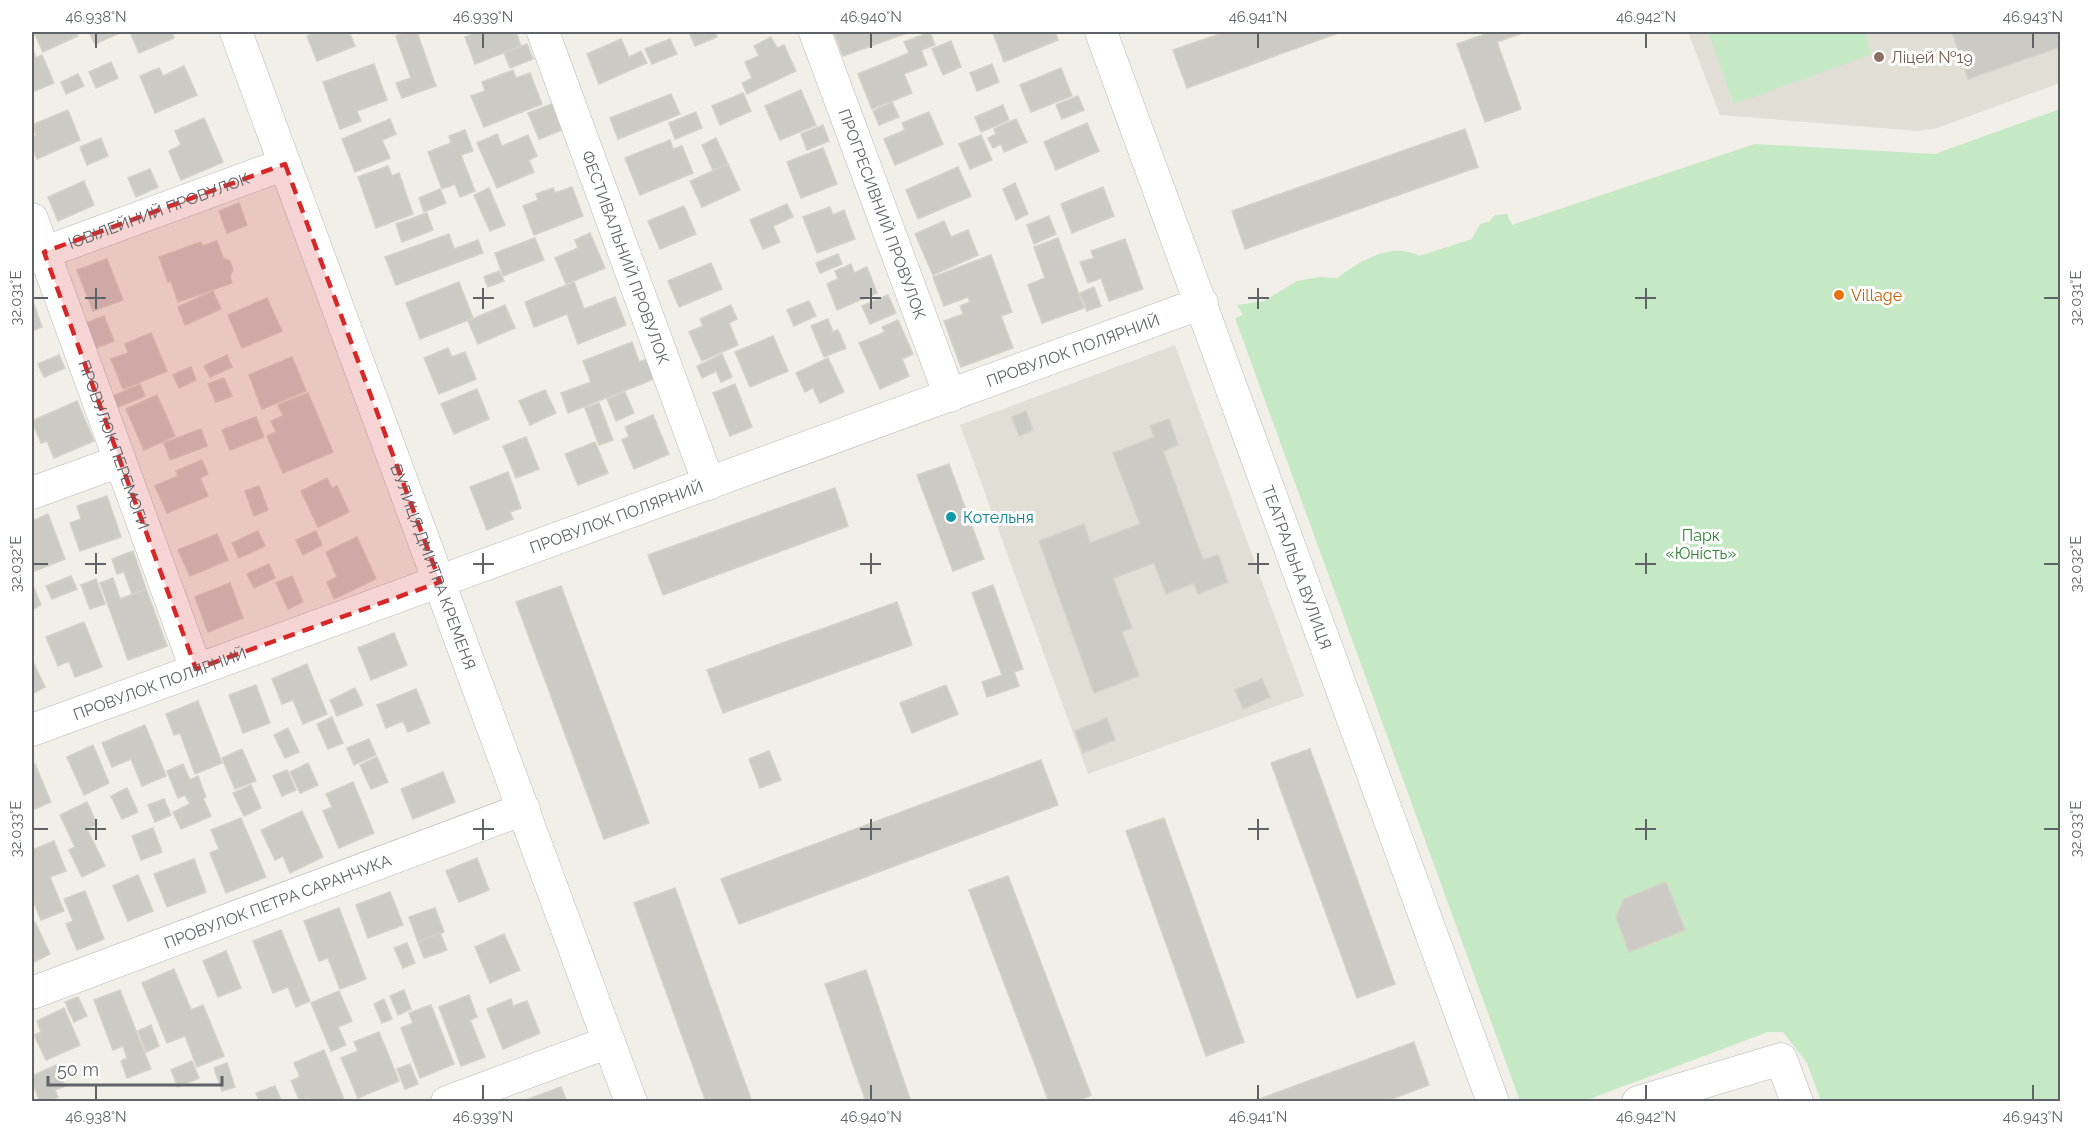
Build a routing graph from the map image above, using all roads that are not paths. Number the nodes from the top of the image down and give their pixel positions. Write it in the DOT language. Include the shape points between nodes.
graph roads {
  1 [pos="236,32"];
  2 [pos="543,32"];
  3 [pos="815,32"];
  4 [pos="1101,32"];
  5 [pos="285,164"];
  6 [pos="32,219"];
  7 [pos="38,254"];
  8 [pos="1202,303"];
  9 [pos="950,396"];
  10 [pos="120,461"];
  11 [pos="709,484"];
  12 [pos="32,493"];
  13 [pos="441,582"];
  14 [pos="196,669"];
  15 [pos="32,730"];
  16 [pos="524,809"];
  17 [pos="32,993"];
  18 [pos="609,1042"];
  19 [pos="447,1101"];
  20 [pos="631,1101"];
  21 [pos="1493,1101"];
  22 [pos="1638,1101"];
  23 [pos="1797,1101"];
  1 -- 5 [label="street, ВУЛИЦЯ ДМИТРА КРЕМЕНЯ"];
  2 -- 11 [label="street, ФЕСТИВАЛЬНИЙ ПРОВУЛОК"];
  3 -- 9 [label="street, ПРОГРЕСИВНИЙ ПРОВУЛОК"];
  4 -- 8 [label="street, ТЕАТРАЛЬНА ВУЛИЦЯ"];
  5 -- 7 [label="street, ЮВІЛЕЙНИЙ ПРОВУЛОК"];
  5 -- 13 [label="street, ВУЛИЦЯ ДМИТРА КРЕМЕНЯ"];
  6 -- 7 [label="street, ПРОВУЛОК ПЕРЕМОГИ"];
  7 -- 10 [label="street, ПРОВУЛОК ПЕРЕМОГИ"];
  8 -- 9 [label="street, ПРОВУЛОК ПОЛЯРНИЙ"];
  8 -- 21 [label="street, ТЕАТРАЛЬНА ВУЛИЦЯ"];
  9 -- 11 [label="street, ПРОВУЛОК ПОЛЯРНИЙ"];
  10 -- 12 [label="street"];
  10 -- 14 [label="street, ПРОВУЛОК ПЕРЕМОГИ"];
  11 -- 13 [label="street, ПРОВУЛОК ПОЛЯРНИЙ"];
  13 -- 14 [label="street, ПРОВУЛОК ПОЛЯРНИЙ"];
  13 -- 16 [label="street, ВУЛИЦЯ ДМИТРА КРЕМЕНЯ"];
  14 -- 15 [label="street, ПРОВУЛОК ПОЛЯРНИЙ"];
  16 -- 17 [label="street, ПРОВУЛОК ПЕТРА САРАНЧУКА"];
  16 -- 18 [label="street, ВУЛИЦЯ ДМИТРА КРЕМЕНЯ"];
  18 -- 19 [label="street"];
  18 -- 20 [label="street, ВУЛИЦЯ ДМИТРА КРЕМЕНЯ"];
  22 -- 23 [label="street" via="1781,1059"];
}
